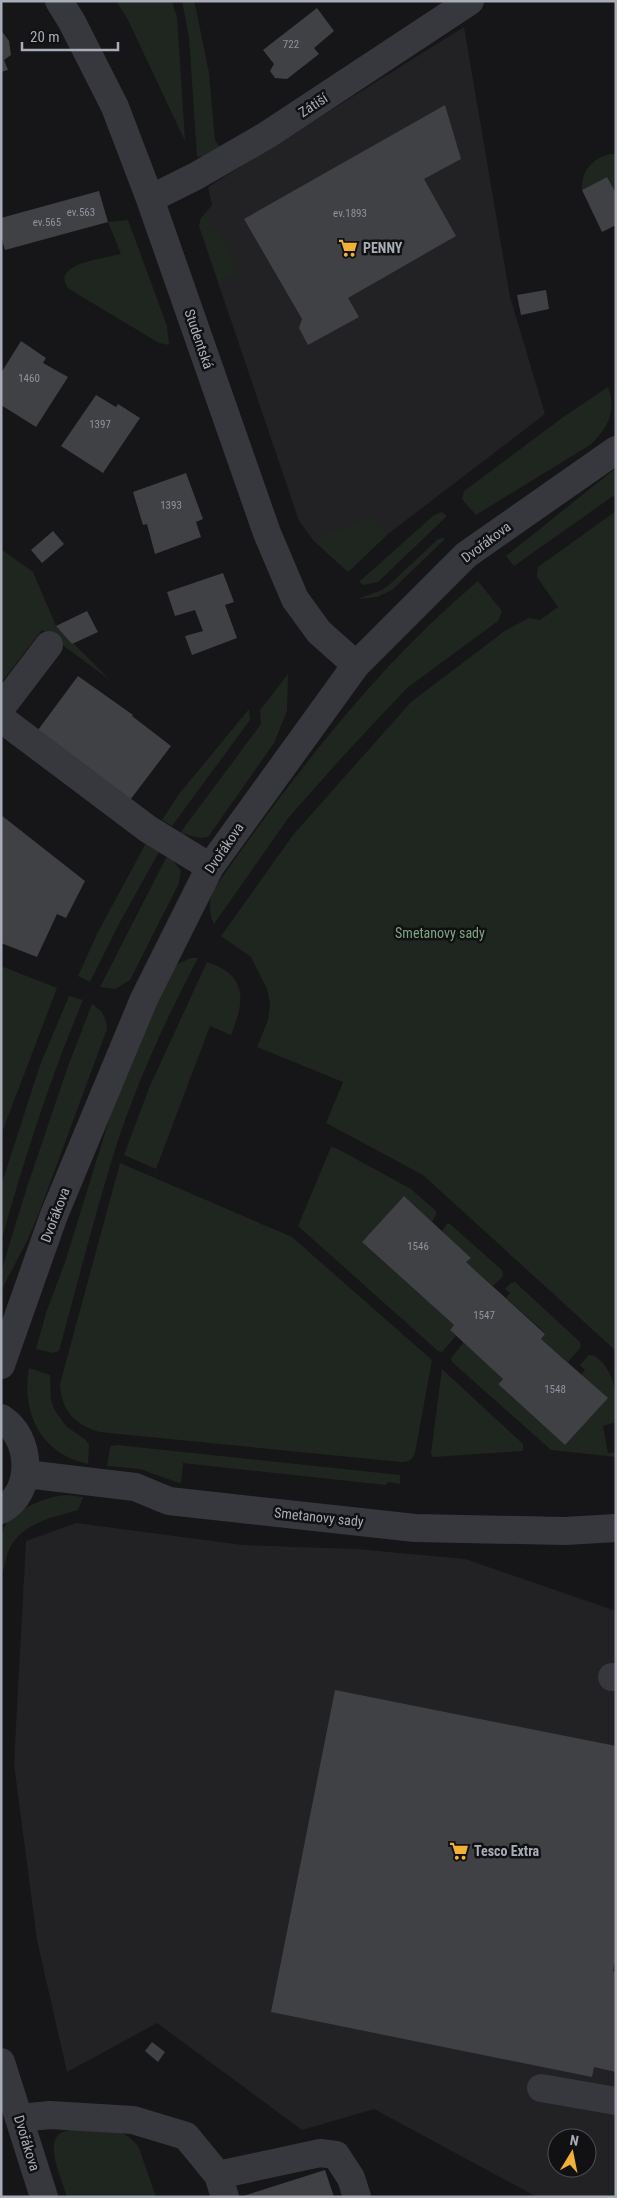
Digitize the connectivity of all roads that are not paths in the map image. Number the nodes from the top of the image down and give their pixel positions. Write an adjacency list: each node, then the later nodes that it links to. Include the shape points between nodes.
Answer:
1 (59, 1): 3 (street, Studentská, via 115,106)
2 (470, 1): 3 (street, Zátiší, via 267,135)
3 (150, 198): 6 (street, Studentská, via 267,532 295,599 319,632)
4 (616, 450): 6 (street, Dvořákova, via 466,555)
5 (49, 645): 7 (street)
6 (356, 665): 9 (street, Dvořákova)
7 (1, 708)
8 (1, 716): 9 (street, via 148,829)
9 (210, 867): 10 (street, Dvořákova, via 144,1000 58,1206)
10 (1, 1365)
11 (1, 1418): 12 (street, via 18,1434 25,1453)
12 (26, 1474): 13 (street, via 18,1492); 14 (street, Smetanovy sady, via 135,1488 169,1501 415,1528 565,1531)
13 (1, 1510)
14 (616, 1528)
15 (1, 2062): 18 (street, Dvořákova)
16 (541, 2088): 17 (street)
17 (616, 2101)
18 (20, 2118): 19 (street, via 50,2115 133,2120 186,2136); 20 (street, Dvořákova)
19 (222, 2186): 21 (street, via 320,2153 336,2155 351,2178)
20 (44, 2197)
21 (357, 2197)

